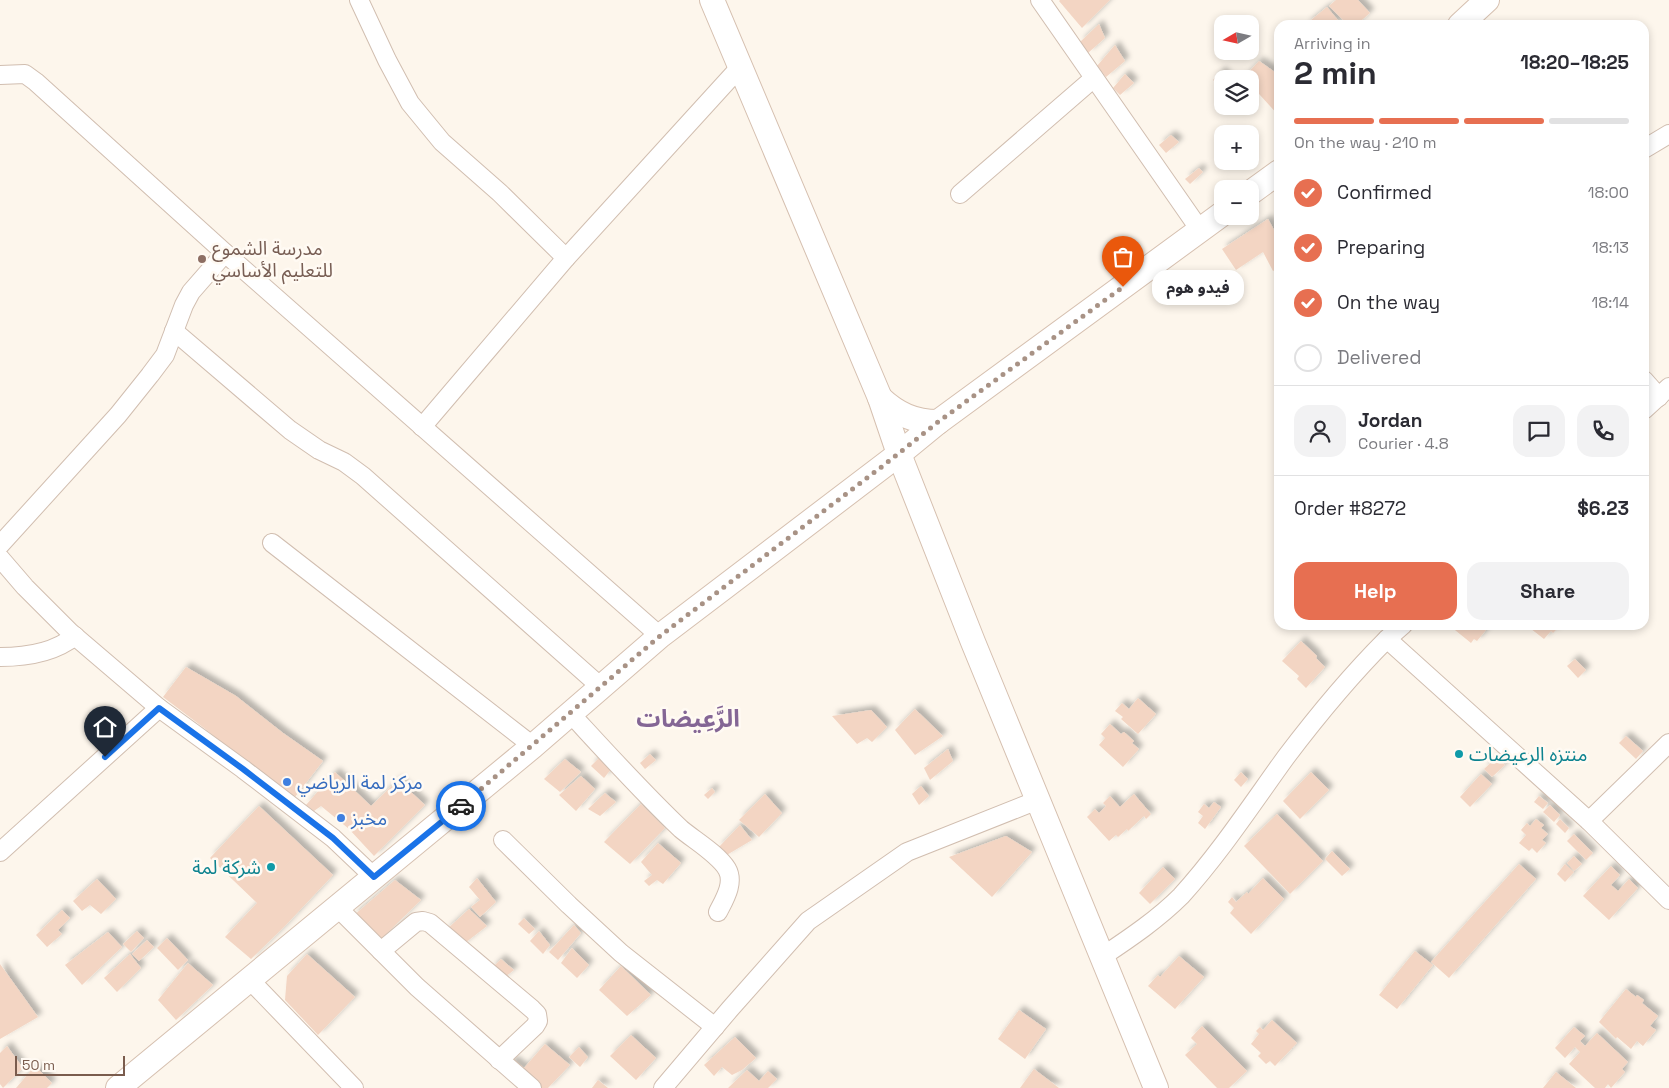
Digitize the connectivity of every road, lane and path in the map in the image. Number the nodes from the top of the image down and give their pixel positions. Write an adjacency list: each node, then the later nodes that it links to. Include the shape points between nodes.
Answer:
1 (359, 0): 17 (street, via 410,103 442,142)
2 (712, 0): 6 (street)
3 (1040, 0): 8 (street)
4 (1486, 0): 5 (street)
5 (1465, 20)
6 (740, 67): 17 (street); 21 (street)
7 (0, 75): 16 (street, via 24,74 36,82)
8 (1094, 78): 13 (street); 15 (street)
9 (1669, 134): 10 (street)
10 (1649, 146)
11 (1274, 176): 12 (street)
12 (1259, 186)
13 (960, 194)
14 (1214, 220): 15 (street)
15 (1200, 230): 23 (street)
16 (225, 254): 18 (street, via 191,292); 24 (street)
17 (566, 258): 24 (street)
18 (174, 331): 27 (street, via 165,355 118,415); 34 (street, via 290,430 363,476)
19 (1649, 383): 20 (street)
20 (1664, 392): 22 (street)
21 (880, 398): 23 (street, via 915,421); 25 (street)
22 (1649, 406)
23 (938, 422): 25 (street)
24 (422, 427): 31 (street)
25 (899, 454): 31 (street); 39 (street)
26 (272, 543): 38 (street)
27 (0, 545)
28 (0, 558): 30 (street)
29 (1398, 630): 32 (street)
30 (75, 636): 33 (street, via 47,652); 35 (street)
31 (660, 636): 34 (street)
32 (1387, 640): 40 (street); 48 (street, via 1356,670 1180,896)
33 (0, 657)
34 (601, 687): 36 (street)
35 (159, 708): 42 (street); 43 (street, via 333,838)
36 (570, 713): 38 (street); 46 (street, via 629,776 727,870 728,891)
37 (1669, 743): 40 (street)
38 (533, 746): 43 (street)
39 (1038, 800): 48 (street); 50 (street, via 907,852 808,921)
40 (1589, 821): 44 (street)
41 (503, 840): 50 (street, via 621,953)
42 (0, 852)
43 (374, 877): 45 (street)
44 (1669, 900)
45 (336, 907): 47 (street); 49 (street)
46 (718, 912)
47 (381, 951): 51 (street); 51 (street, via 416,922 430,923 532,1009 538,1020)
48 (1103, 956): 56 (street)
49 (249, 979): 52 (street); 53 (street)
50 (714, 1027): 55 (street)
51 (498, 1060): 54 (street)
52 (118, 1088)
53 (354, 1088)
54 (532, 1088)
55 (663, 1088)
56 (1156, 1088)

